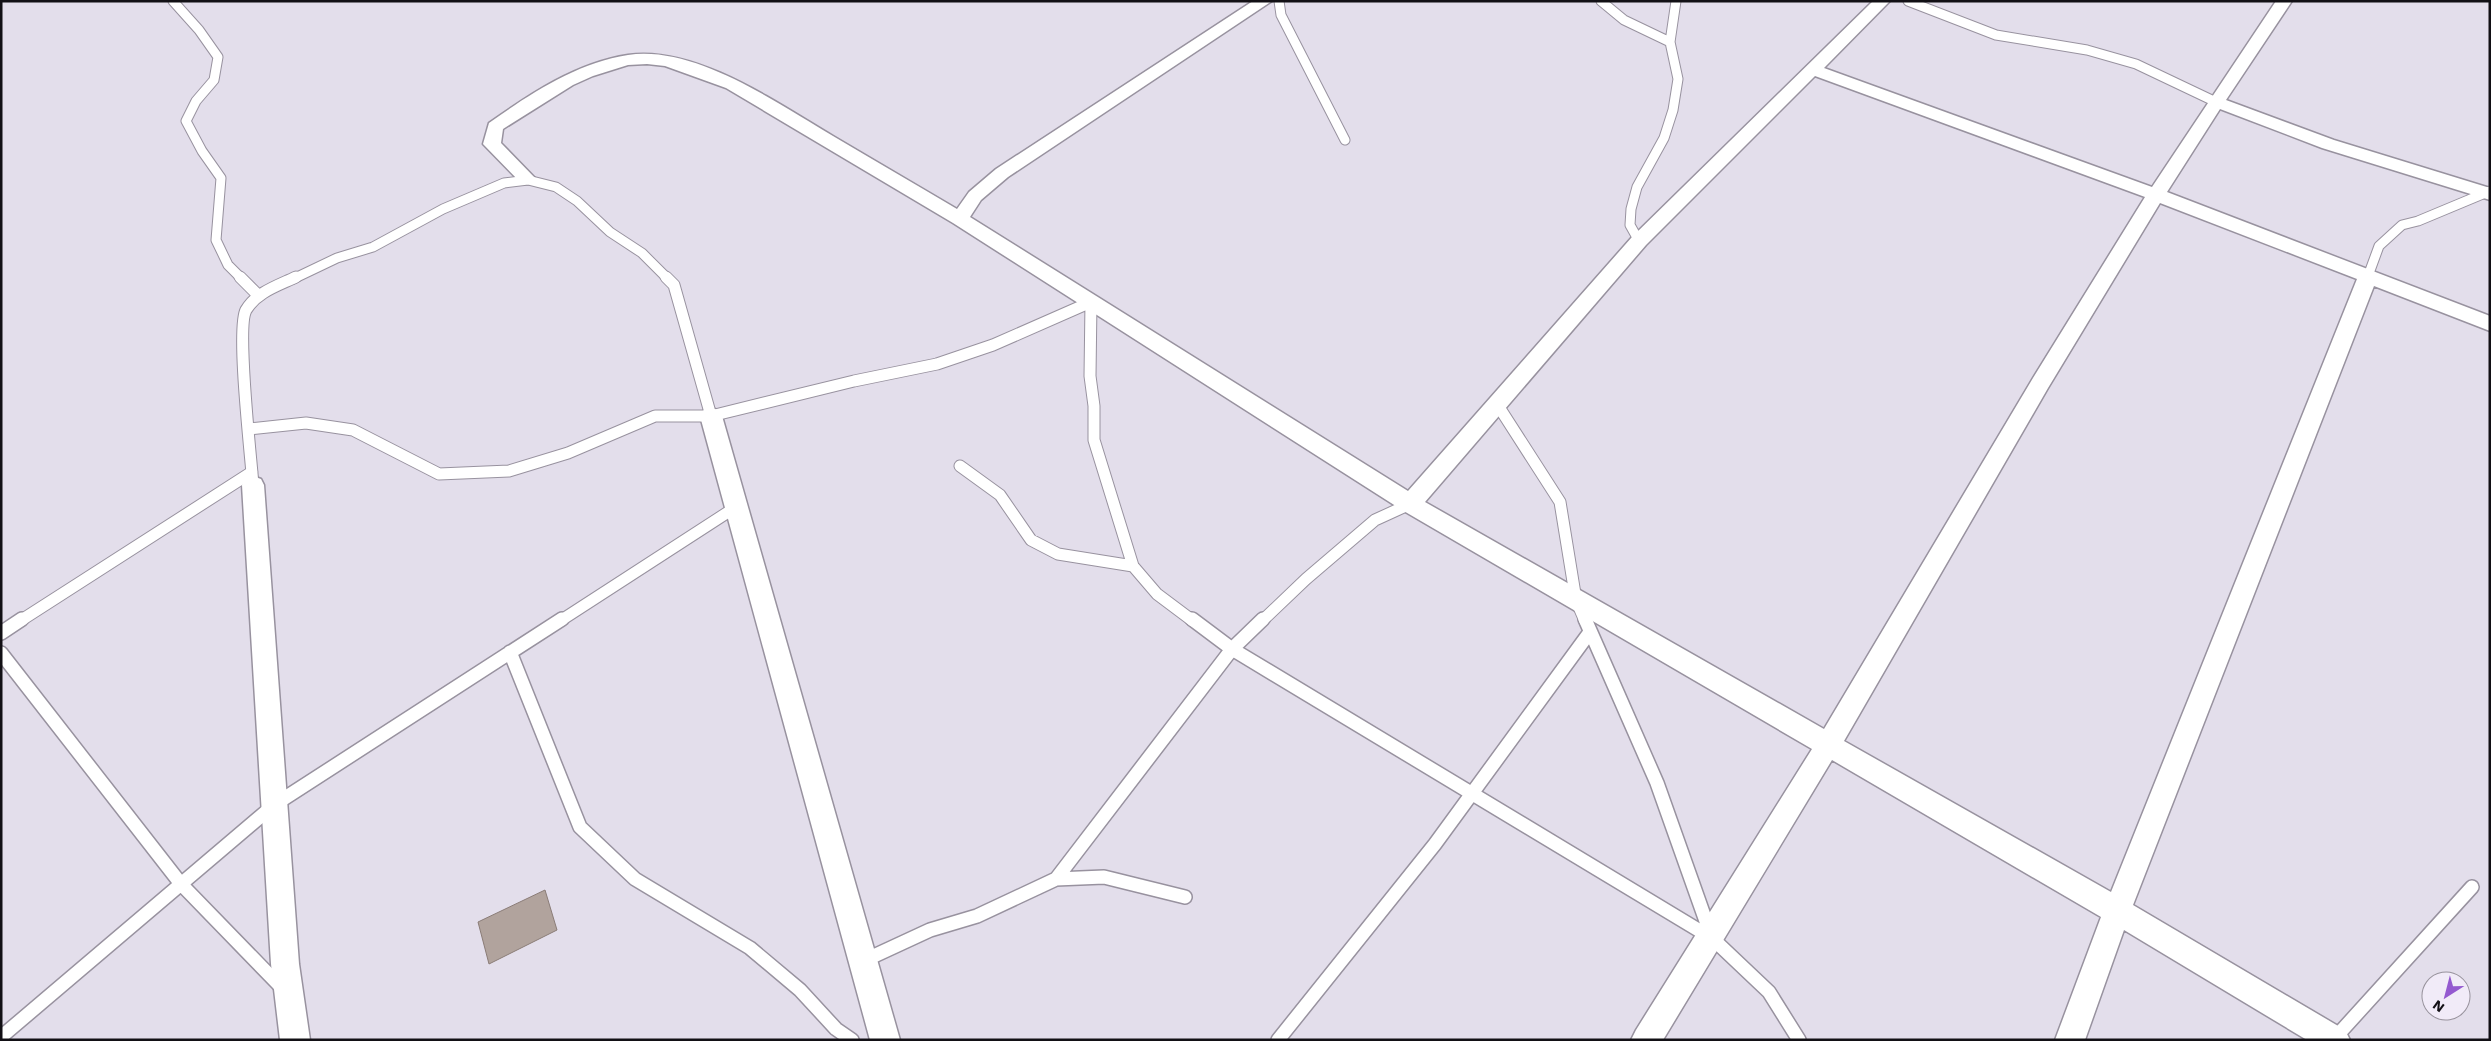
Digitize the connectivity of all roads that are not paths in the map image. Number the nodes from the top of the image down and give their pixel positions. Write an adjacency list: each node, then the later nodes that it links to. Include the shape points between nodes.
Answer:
1 (173, 1): 19 (lane, via 218,57 214,80 196,101 186,121 221,178 216,240 228,264)
2 (1264, 1): 16 (street, via 1002,173 975,196)
3 (1279, 1): 12 (lane, via 1281,15)
4 (1601, 1): 9 (lane, via 1624,20)
5 (1676, 1): 9 (lane)
6 (1882, 1): 10 (street)
7 (1908, 1): 11 (lane, via 1996,35 2087,50 2127,61)
8 (2284, 1): 11 (street)
9 (1670, 42): 17 (lane, via 1677,70 1674,110 1664,138 1637,187 1630,209 1630,224)
10 (1813, 70): 15 (street); 17 (street)
11 (2216, 102): 14 (street, via 2328,144); 15 (street)
12 (1345, 140)
13 (528, 180): 16 (street, via 492,144 495,127 581,74 615,63 648,58 732,84); 19 (lane, via 504,183 476,193 372,247 338,258); 23 (lane, via 556,186 577,200 610,232 642,253 674,285)
14 (2488, 193): 18 (lane, via 2402,225 2379,246)
15 (2156, 195): 18 (street); 36 (street, via 2098,287)
16 (960, 220): 20 (street)
17 (1639, 241): 22 (street)
18 (2368, 276): 21 (street); 43 (street)
19 (258, 296): 24 (lane, via 245,312 242,337)
20 (1091, 302): 23 (lane, via 993,345 937,364); 27 (street); 29 (lane, via 1090,376 1094,440)
21 (2490, 324)
22 (1497, 404): 27 (street); 30 (lane, via 1560,502)
23 (711, 416): 24 (lane, via 655,416 568,453 509,470 438,474 353,430 306,422); 28 (street)
24 (249, 429): 26 (lane)
25 (960, 466): 29 (lane, via 1000,495 1032,540 1058,554)
26 (252, 478): 31 (lane); 38 (street)
27 (1410, 504): 30 (street); 33 (lane, via 1375,520)
28 (736, 507): 34 (lane); 45 (street)
29 (1133, 566): 33 (lane, via 1157,594)
30 (1576, 600): 32 (lane); 36 (street)
31 (1, 632)
32 (1590, 632): 37 (lane); 44 (lane, via 1657,783)
33 (1232, 649): 37 (lane); 39 (lane)
34 (510, 652): 38 (lane); 50 (lane, via 580,827 635,879 750,948 800,990 836,1029)
35 (1, 653): 40 (lane)
36 (1828, 745): 43 (street); 44 (street)
37 (1472, 793): 44 (lane); 52 (lane)
38 (274, 805): 40 (lane); 46 (street)
39 (1056, 879): 42 (lane, via 1104,877); 45 (lane, via 977,916 930,930)
40 (181, 884): 46 (lane); 47 (lane)
41 (2472, 887): 48 (lane)
42 (1185, 897)
43 (2117, 911): 48 (street); 55 (street)
44 (1712, 938): 53 (street); 54 (lane, via 1769,992)
45 (863, 962): 51 (street)
46 (289, 996): 49 (street)
47 (1, 1037)
48 (2335, 1039)
49 (295, 1040)
50 (852, 1040)
51 (885, 1040)
52 (1278, 1040)
53 (1646, 1040)
54 (1799, 1040)
55 (2070, 1040)

